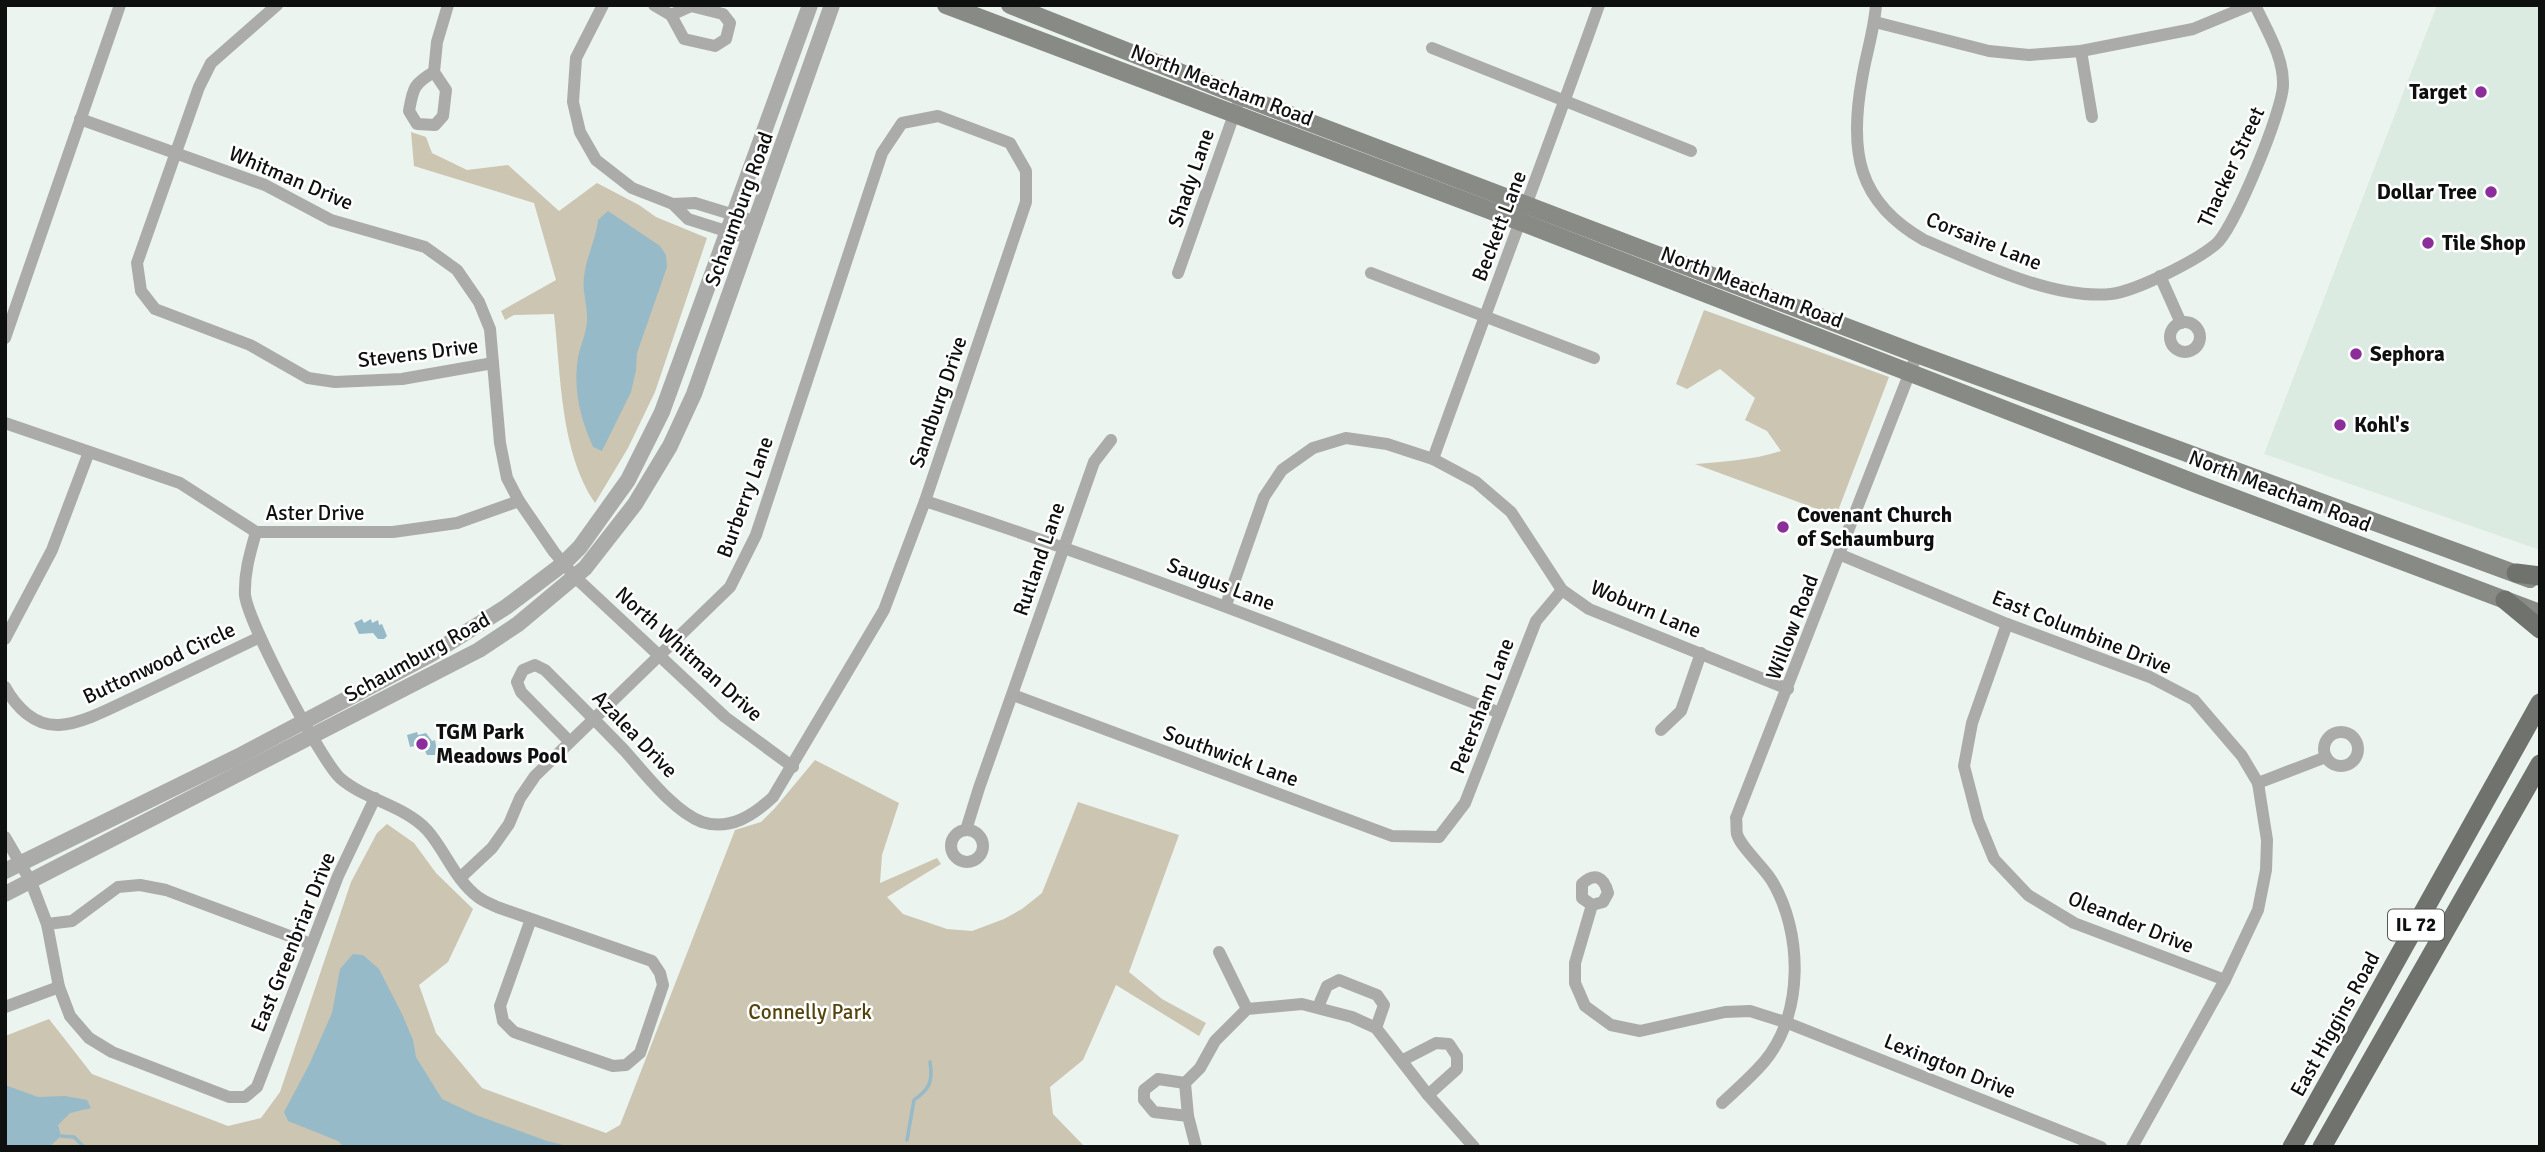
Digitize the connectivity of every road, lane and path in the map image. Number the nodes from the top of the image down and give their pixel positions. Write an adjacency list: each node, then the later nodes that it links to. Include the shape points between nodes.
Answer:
1 (120, 5): 22 (street)
2 (277, 5): 25 (street, Stevens Drive, via 211,63 198,87)
3 (448, 5): 17 (street)
4 (603, 5): 26 (street, via 576,58 573,102 580,132 596,160 632,188)
5 (653, 5): 13 (street)
6 (810, 5): 28 (street, Schaumburg Road)
7 (832, 5): 29 (street, Schaumburg Road)
8 (946, 5): 20 (main road, North Meacham Road)
9 (1010, 5): 18 (main road, North Meacham Road)
10 (1599, 5): 19 (street, Beckett Lane)
11 (1877, 5): 14 (street, Corsaire Lane)
12 (2253, 5): 16 (street, via 2193,29); 35 (street, Thacker Street, via 2278,57 2283,84 2279,111 2217,244)
13 (671, 15): 13 (street, via 691,6 723,14 730,23 726,39 715,46 684,39)
14 (1875, 22): 16 (street, via 1989,51 2029,55); 35 (street, Corsaire Lane, via 1861,79 1857,156 1871,194 1905,229 2052,290 2113,294)
15 (1432, 48): 19 (street)
16 (2081, 51): 21 (street)
17 (433, 72)
18 (1240, 96): 20 (street, Shady Lane); 27 (main road, North Meacham Road)
19 (1565, 102): 24 (street); 27 (street, Beckett Lane)
20 (1234, 114): 30 (main road, North Meacham Road); 34 (street, Shady Lane)
21 (2092, 117)
22 (80, 119): 25 (street, Whitman Drive); 38 (street)
23 (902, 123): 47 (street, Sandburg Drive, via 938,116 1010,143 1026,171 1026,202); 66 (street, Burberry Lane, via 882,153 756,535 730,587)
24 (1691, 151)
25 (177, 152): 41 (street, Whitman Drive, via 265,185 331,220 425,247 457,270 479,302 490,329); 41 (street, Stevens Drive, via 137,263 141,291 155,309 250,345 308,379 402,379)
26 (673, 204): 28 (street, via 695,203); 31 (street, via 688,219)
27 (1528, 205): 30 (street, Beckett Lane); 39 (main road, North Meacham Road)
28 (732, 215): 29 (street); 31 (street, Schaumburg Road)
29 (757, 222): 32 (street, Schaumburg Road)
30 (1521, 222): 36 (street, Beckett Lane); 42 (main road, North Meacham Road)
31 (726, 231): 32 (street); 52 (street, Schaumburg Road, via 646,445 608,510)
32 (751, 239): 55 (street, Schaumburg Road, via 670,446 635,504)
33 (1371, 273): 36 (street)
34 (1178, 274)
35 (2160, 276): 37 (street)
36 (1485, 315): 40 (street); 46 (street, Beckett Lane)
37 (2181, 323)
38 (5, 338)
39 (1917, 354): 42 (street, Willow Road); 53 (main road, North Meacham Road)
40 (1594, 358)
41 (493, 363): 48 (street, Whitman Drive, via 499,443 507,478)
42 (1911, 372): 51 (street, Willow Road); 58 (main road, North Meacham Road)
43 (5, 423): 45 (street, Aster Drive)
44 (1111, 440): 50 (street, Rutland Lane, via 1094,462)
45 (89, 452): 49 (street, Aster Drive, via 180,482); 64 (street, via 52,550)
46 (1433, 459): 57 (street, Woburn Lane, via 1476,482 1511,512); 59 (street, Woburn Lane, via 1387,444 1346,439 1313,447 1282,470 1264,497)
47 (925, 500): 50 (street, Saugus Lane); 79 (street, Sandburg Drive, via 884,610)
48 (519, 501): 49 (street, Aster Drive, via 457,523 393,532); 52 (street, Whitman Drive)
49 (256, 532): 63 (street, via 246,568 245,597)
50 (1063, 546): 59 (street, Saugus Lane); 69 (street, Rutland Lane)
51 (1841, 555): 61 (street, East Columbine Drive); 68 (street, Willow Road)
52 (563, 564): 55 (street, North Whitman Drive); 73 (street, Schaumburg Road, via 467,634)
53 (2516, 573): 54 (main road); 56 (main road, North Meacham Road)
54 (2540, 576)
55 (575, 577): 66 (street, North Whitman Drive); 75 (street, Schaumburg Road, via 480,650)
56 (2540, 583)
57 (1562, 590): 65 (street, Woburn Lane, via 1589,609); 71 (street, Petersham Lane, via 1536,621)
58 (2505, 600): 60 (main road, North Meacham Road); 62 (main road)
59 (1226, 605): 71 (street, Saugus Lane)
60 (2540, 613)
61 (2007, 624): 80 (street, East Columbine Drive, via 2150,677 2194,700 2242,756); 95 (street, Oleander Drive, via 1972,723 1964,766 1993,859 2028,895 2074,923)
62 (2540, 629)
63 (260, 637): 67 (street, Buttonwood Circle, via 98,715 59,725 28,716); 73 (street)
64 (5, 639)
65 (1700, 653): 68 (street, Woburn Lane); 74 (street, via 1681,710)
66 (659, 655): 72 (street, Burberry Lane); 79 (street, North Whitman Drive, via 725,717)
67 (5, 687)
68 (1788, 689): 100 (street, Willow Road, via 1737,818 1737,835 1773,881 1793,931 1796,978)
69 (1013, 695): 82 (street, Rutland Lane); 84 (street, Southwick Lane, via 1392,836)
70 (2540, 703): 111 (main road, East Higgins Road / IL 72)
71 (1500, 713): 84 (street, Petersham Lane, via 1465,803)
72 (593, 718): 76 (street, Burberry Lane); 76 (street, Azalea Drive, via 545,670 535,665 523,670 517,682 521,692); 79 (street, Azalea Drive, via 686,814 704,822 737,822 757,813 774,797)
73 (304, 721): 75 (street); 85 (street, Schaumburg Road)
74 (1661, 730)
75 (313, 737): 81 (street, via 341,779); 88 (street, Schaumburg Road)
76 (570, 742): 87 (street, Burberry Lane, via 535,776 492,848)
77 (2326, 757): 80 (street)
78 (2540, 764): 112 (main road, IL 72)
79 (793, 767)
80 (2258, 783): 95 (street, East Columbine Drive, via 2267,841 2266,870 2258,910)
81 (375, 798): 87 (street, via 426,830); 93 (street, East Greenbriar Drive)
82 (967, 830)
83 (5, 837): 85 (street)
84 (1439, 837)
85 (20, 862): 86 (street, Schaumburg Road); 88 (street)
86 (5, 871)
87 (460, 878): 91 (street, via 478,898)
88 (31, 881): 89 (street, Schaumburg Road); 92 (street)
89 (5, 894)
90 (1592, 905): 100 (street, Lexington Drive, via 1575,963 1575,983 1585,1006 1611,1025 1640,1031 1750,1011)
91 (531, 919): 91 (street, via 652,961 660,972 663,985 640,1053 626,1065 613,1066 514,1031 503,1021 500,1006)
92 (47, 924): 93 (street, via 72,921 118,887 140,886 166,890); 96 (street)
93 (311, 944): 96 (street, East Greenbriar Drive, via 257,1087 245,1097 229,1097 112,1052 89,1038 70,1016)
94 (1219, 952): 99 (street)
95 (2225, 980): 110 (street, East Columbine Drive)
96 (59, 987): 97 (street)
97 (5, 1007)
98 (1318, 1007): 99 (street); 101 (street); 101 (street, via 1327,986 1339,980 1377,995 1384,1005)
99 (1247, 1009): 103 (street, via 1215,1041)
100 (1785, 1022): 105 (street, via 1764,1062); 109 (street, Lexington Drive)
101 (1376, 1028): 102 (street)
102 (1403, 1060): 104 (street); 104 (street, via 1436,1043 1449,1044 1457,1056 1457,1069)
103 (1185, 1083): 106 (street); 106 (street, via 1157,1079 1144,1090 1144,1100 1154,1112)
104 (1428, 1095): 108 (street)
105 (1722, 1103)
106 (1188, 1115): 107 (street)
107 (1196, 1147)
108 (1474, 1147)
109 (2101, 1147)
110 (2132, 1147)
111 (2292, 1147)
112 (2322, 1147)

